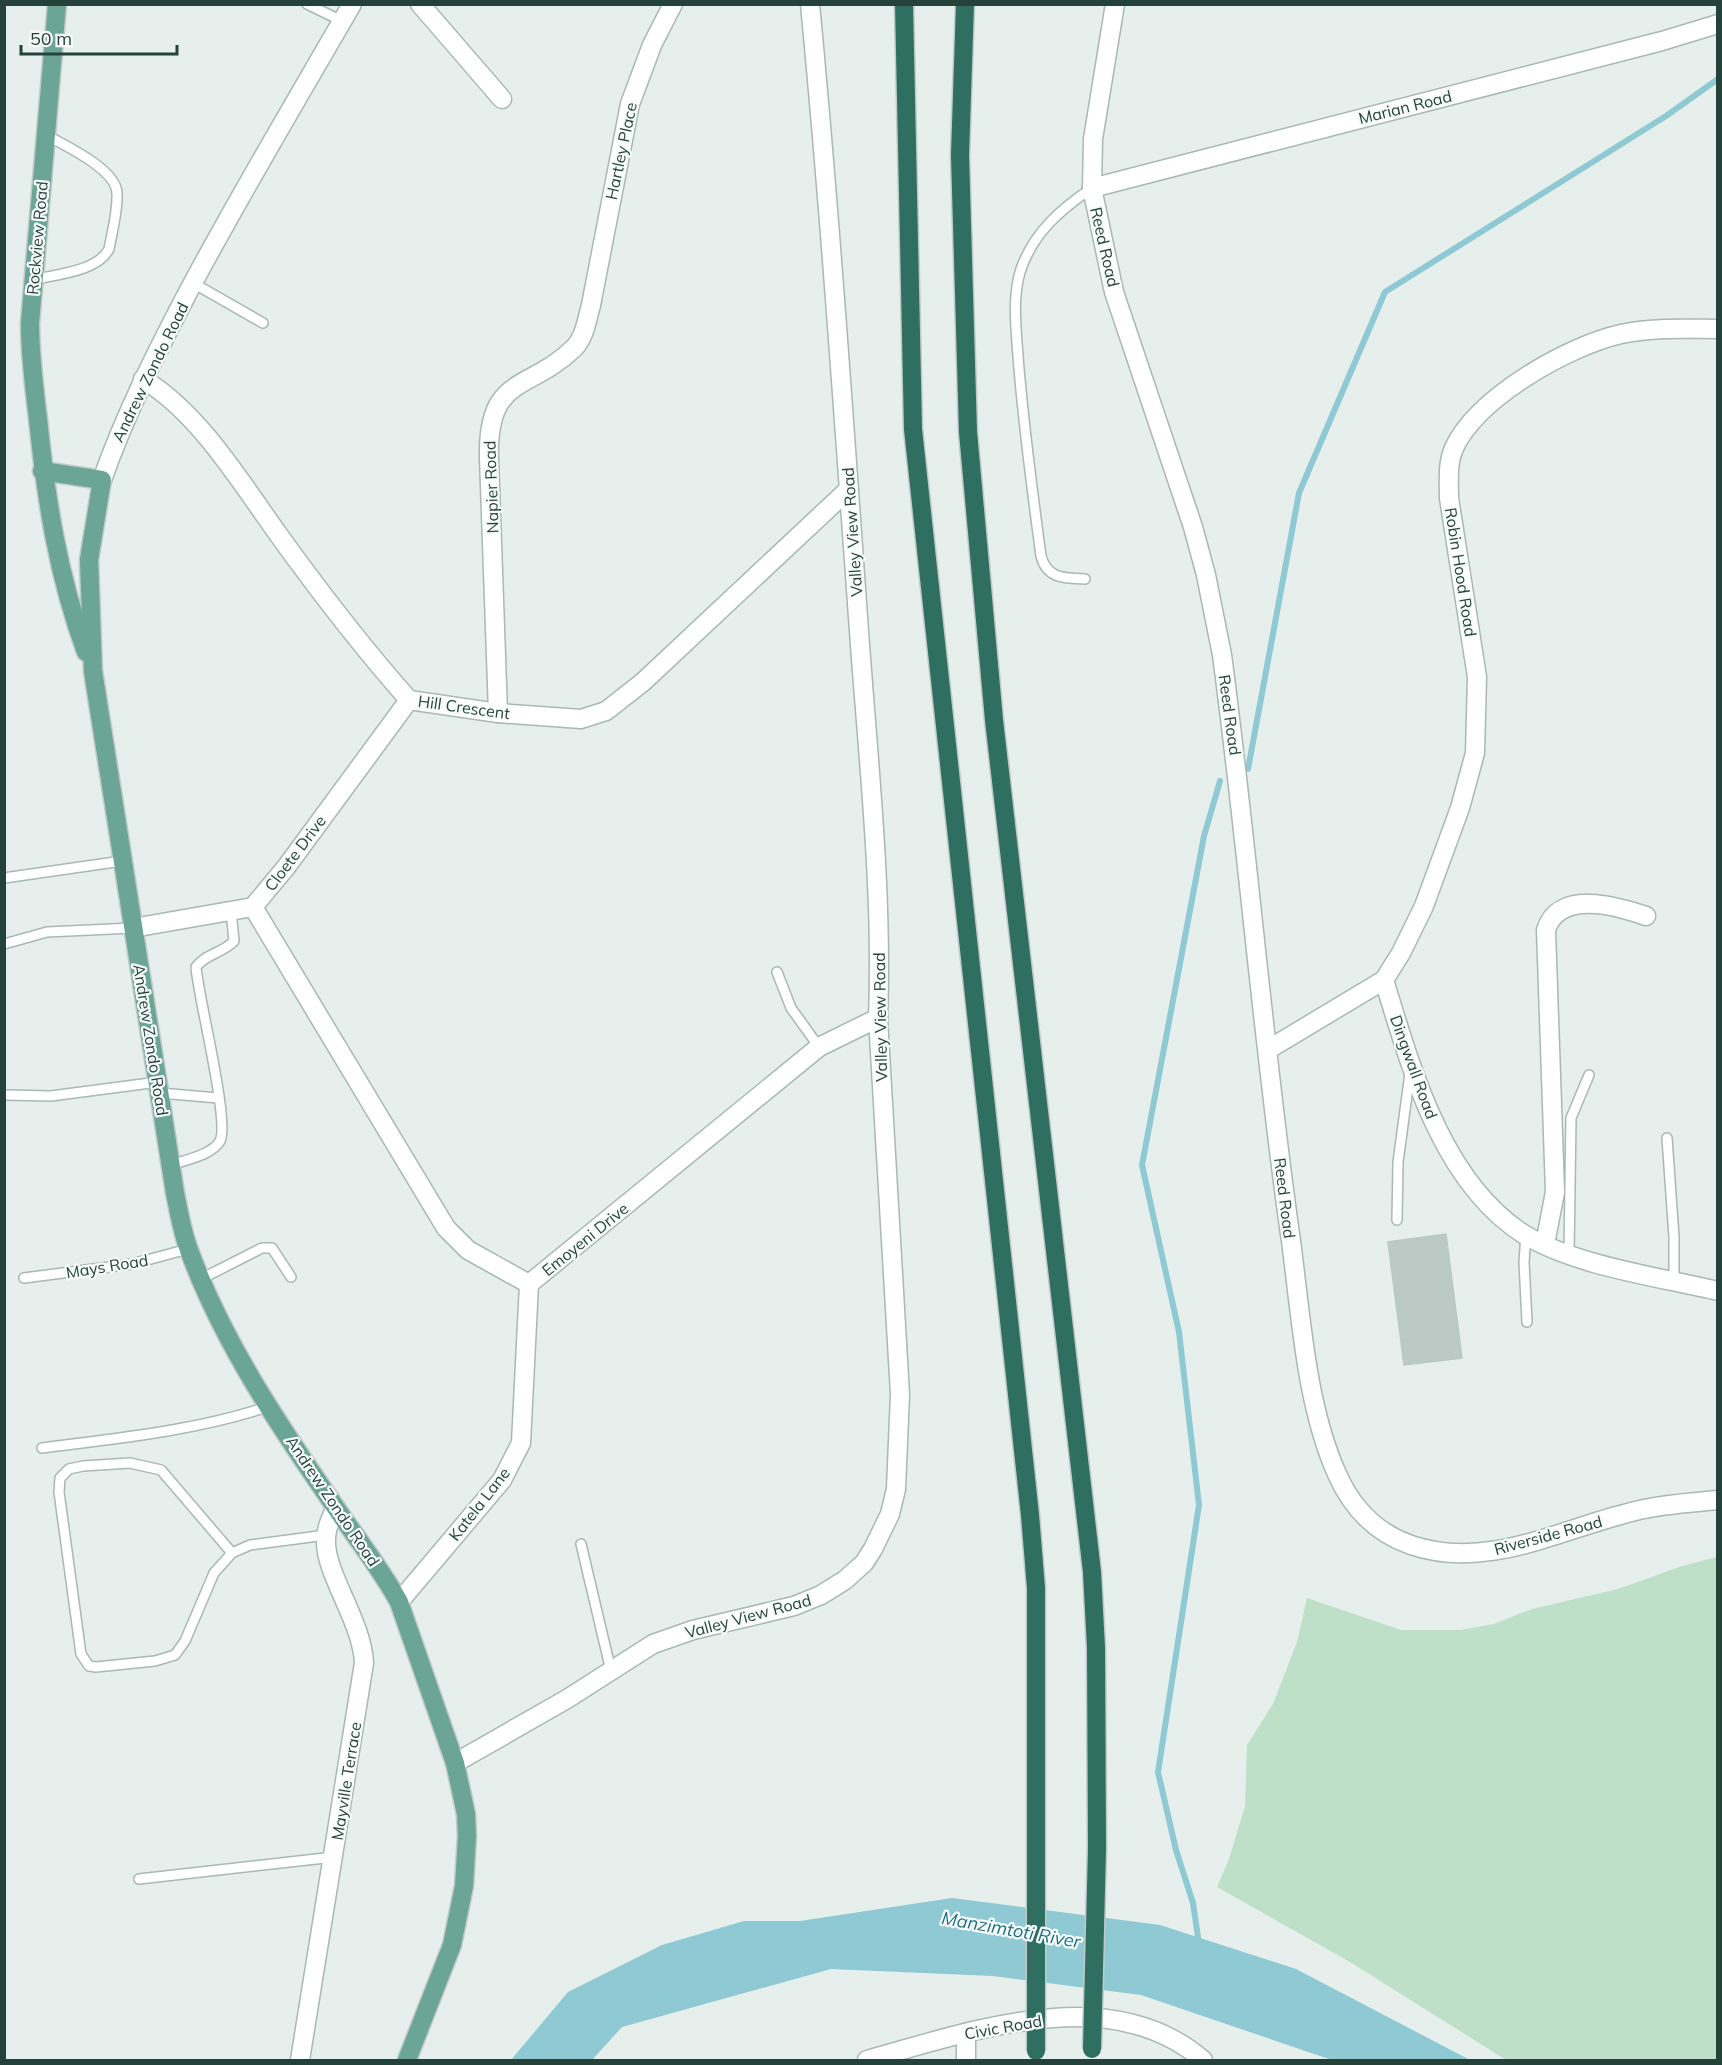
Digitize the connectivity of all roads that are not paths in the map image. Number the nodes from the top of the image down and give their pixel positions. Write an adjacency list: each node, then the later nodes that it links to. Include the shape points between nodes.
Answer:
1 (57, 4): 13 (main road, Rockview Road)
2 (307, 4): 10 (lane)
3 (352, 4): 10 (street, Andrew Zondo Road)
4 (420, 4): 12 (street)
5 (673, 4): 17 (street, Hartley Place, via 651,45 630,104)
6 (810, 4): 23 (street, Valley View Road)
7 (904, 4): 74 (highway, bridge, via 913,429 1036,1588)
8 (965, 4): 73 (highway, bridge, via 960,155 968,432 994,720 1092,1572 1097,1660)
9 (1115, 4): 14 (street, Reed Road, via 1093,139)
10 (342, 21): 16 (street, Andrew Zondo Road)
11 (1718, 24): 14 (street, Marian Road)
12 (502, 99)
13 (46, 135): 15 (main road, Rockview Road); 15 (lane, via 94,163 117,191 106,256 87,266)
14 (1092, 188): 24 (lane, via 1061,209 1035,241 1021,270 1017,301 1020,386 1041,556 1044,567 1054,576); 39 (street, Reed Road, via 1114,292 1206,575 1233,734)
15 (33, 280): 21 (main road, Rockview Road, via 30,350)
16 (193, 283): 18 (lane); 20 (street, Andrew Zondo Road)
17 (591, 305): 27 (street, Napier Road, via 574,347 516,385 496,406 491,421)
18 (263, 322)
19 (1718, 329): 36 (street, Robin Hood Road, via 1623,333 1584,344 1525,378 1473,422 1454,448 1449,498 1478,677 1475,753 1460,808 1424,906)
20 (143, 379): 22 (street, Andrew Zondo Road); 26 (street, Hill Crescent, via 159,388 189,417 335,611)
21 (42, 471): 22 (main road); 25 (main road, Rockview Road, via 59,567)
22 (102, 480): 25 (main road, Andrew Zondo Road, via 89,560)
23 (849, 489): 27 (street, Hill Crescent, via 643,682 606,711 581,718); 37 (street, Valley View Road, via 879,944)
24 (1085, 579)
25 (93, 671): 28 (main road, Andrew Zondo Road)
26 (409, 700): 27 (street, Hill Crescent); 30 (street, Cloete Drive)
27 (498, 713)
28 (122, 861): 29 (lane); 33 (main road, Andrew Zondo Road)
29 (4, 878)
30 (253, 907): 31 (street, Cloete Drive); 56 (street, Emoyeni Drive, via 447,1228 468,1250)
31 (231, 911): 33 (street, Cloete Drive); 44 (lane, via 234,941 196,967)
32 (1646, 916): 49 (street, via 1602,904 1573,906 1557,912 1545,930 1555,1192)
33 (133, 928): 34 (lane, via 47,932); 42 (main road, Andrew Zondo Road)
34 (4, 944)
35 (777, 972): 38 (lane, via 791,1008)
36 (1384, 980): 39 (street); 40 (street, Dingwall Road)
37 (878, 1018): 38 (street, Emoyeni Drive); 68 (street, Valley View Road, via 900,1394 896,1489 886,1523 864,1563 821,1595 794,1606 673,1636 652,1644)
38 (819, 1047): 56 (street, Emoyeni Drive)
39 (1269, 1049): 60 (street, Reed Road, via 1302,1330)
40 (1411, 1068): 47 (lane, via 1398,1162); 48 (street, Dingwall Road, via 1438,1130 1475,1189)
41 (1589, 1076): 51 (lane, via 1571,1118)
42 (159, 1088): 43 (lane, via 51,1096); 44 (lane); 46 (main road, Andrew Zondo Road)
43 (4, 1095)
44 (218, 1098): 46 (lane, via 221,1139 216,1146)
45 (1667, 1138): 55 (lane)
46 (171, 1165): 50 (main road, Andrew Zondo Road)
47 (1396, 1220)
48 (1526, 1235): 49 (street, Dingwall Road); 58 (lane)
49 (1545, 1244): 51 (street, Dingwall Road)
50 (188, 1249): 53 (lane, Mays Road, via 132,1264); 54 (main road, Andrew Zondo Road)
51 (1569, 1254): 55 (street, Dingwall Road)
52 (291, 1277): 54 (lane, via 277,1252 262,1248)
53 (24, 1278)
54 (201, 1279): 59 (main road, Andrew Zondo Road, via 231,1343)
55 (1674, 1281): 57 (street, Dingwall Road)
56 (530, 1284): 67 (street, Katela Lane, via 518,1450 502,1480)
57 (1718, 1291)
58 (1527, 1322)
59 (270, 1407): 61 (lane, via 183,1430); 63 (main road, Andrew Zondo Road)
60 (1324, 1441): 62 (street, Riverside Road, via 1337,1475 1365,1518 1384,1534 1413,1546 1448,1553 1522,1546 1626,1513)
61 (42, 1448)
62 (1718, 1500)
63 (336, 1508): 64 (street); 67 (main road, Andrew Zondo Road)
64 (326, 1535): 66 (lane, via 250,1545); 70 (street, Mayville Terrace, via 330,1558 360,1632 364,1663)
65 (581, 1544): 68 (lane)
66 (232, 1553): 66 (lane, via 214,1574 175,1655 108,1667 88,1666 81,1654 60,1478 69,1469 82,1466 130,1463 161,1470)
67 (399, 1602): 69 (main road, Andrew Zondo Road)
68 (611, 1671): 69 (street, Valley View Road)
69 (455, 1763): 76 (main road, Andrew Zondo Road, via 466,1814 462,1896 453,1945)
70 (334, 1857): 71 (lane); 75 (street, Mayville Terrace)
71 (139, 1879)
72 (966, 2033): 77 (street, Civic Road); 78 (street); 79 (street, Civic Road, via 1043,2018 1119,2021 1169,2035)
73 (1092, 2055)
74 (1036, 2056)
75 (300, 2061)
76 (407, 2061)
77 (867, 2061)
78 (966, 2061)
79 (1203, 2061)

